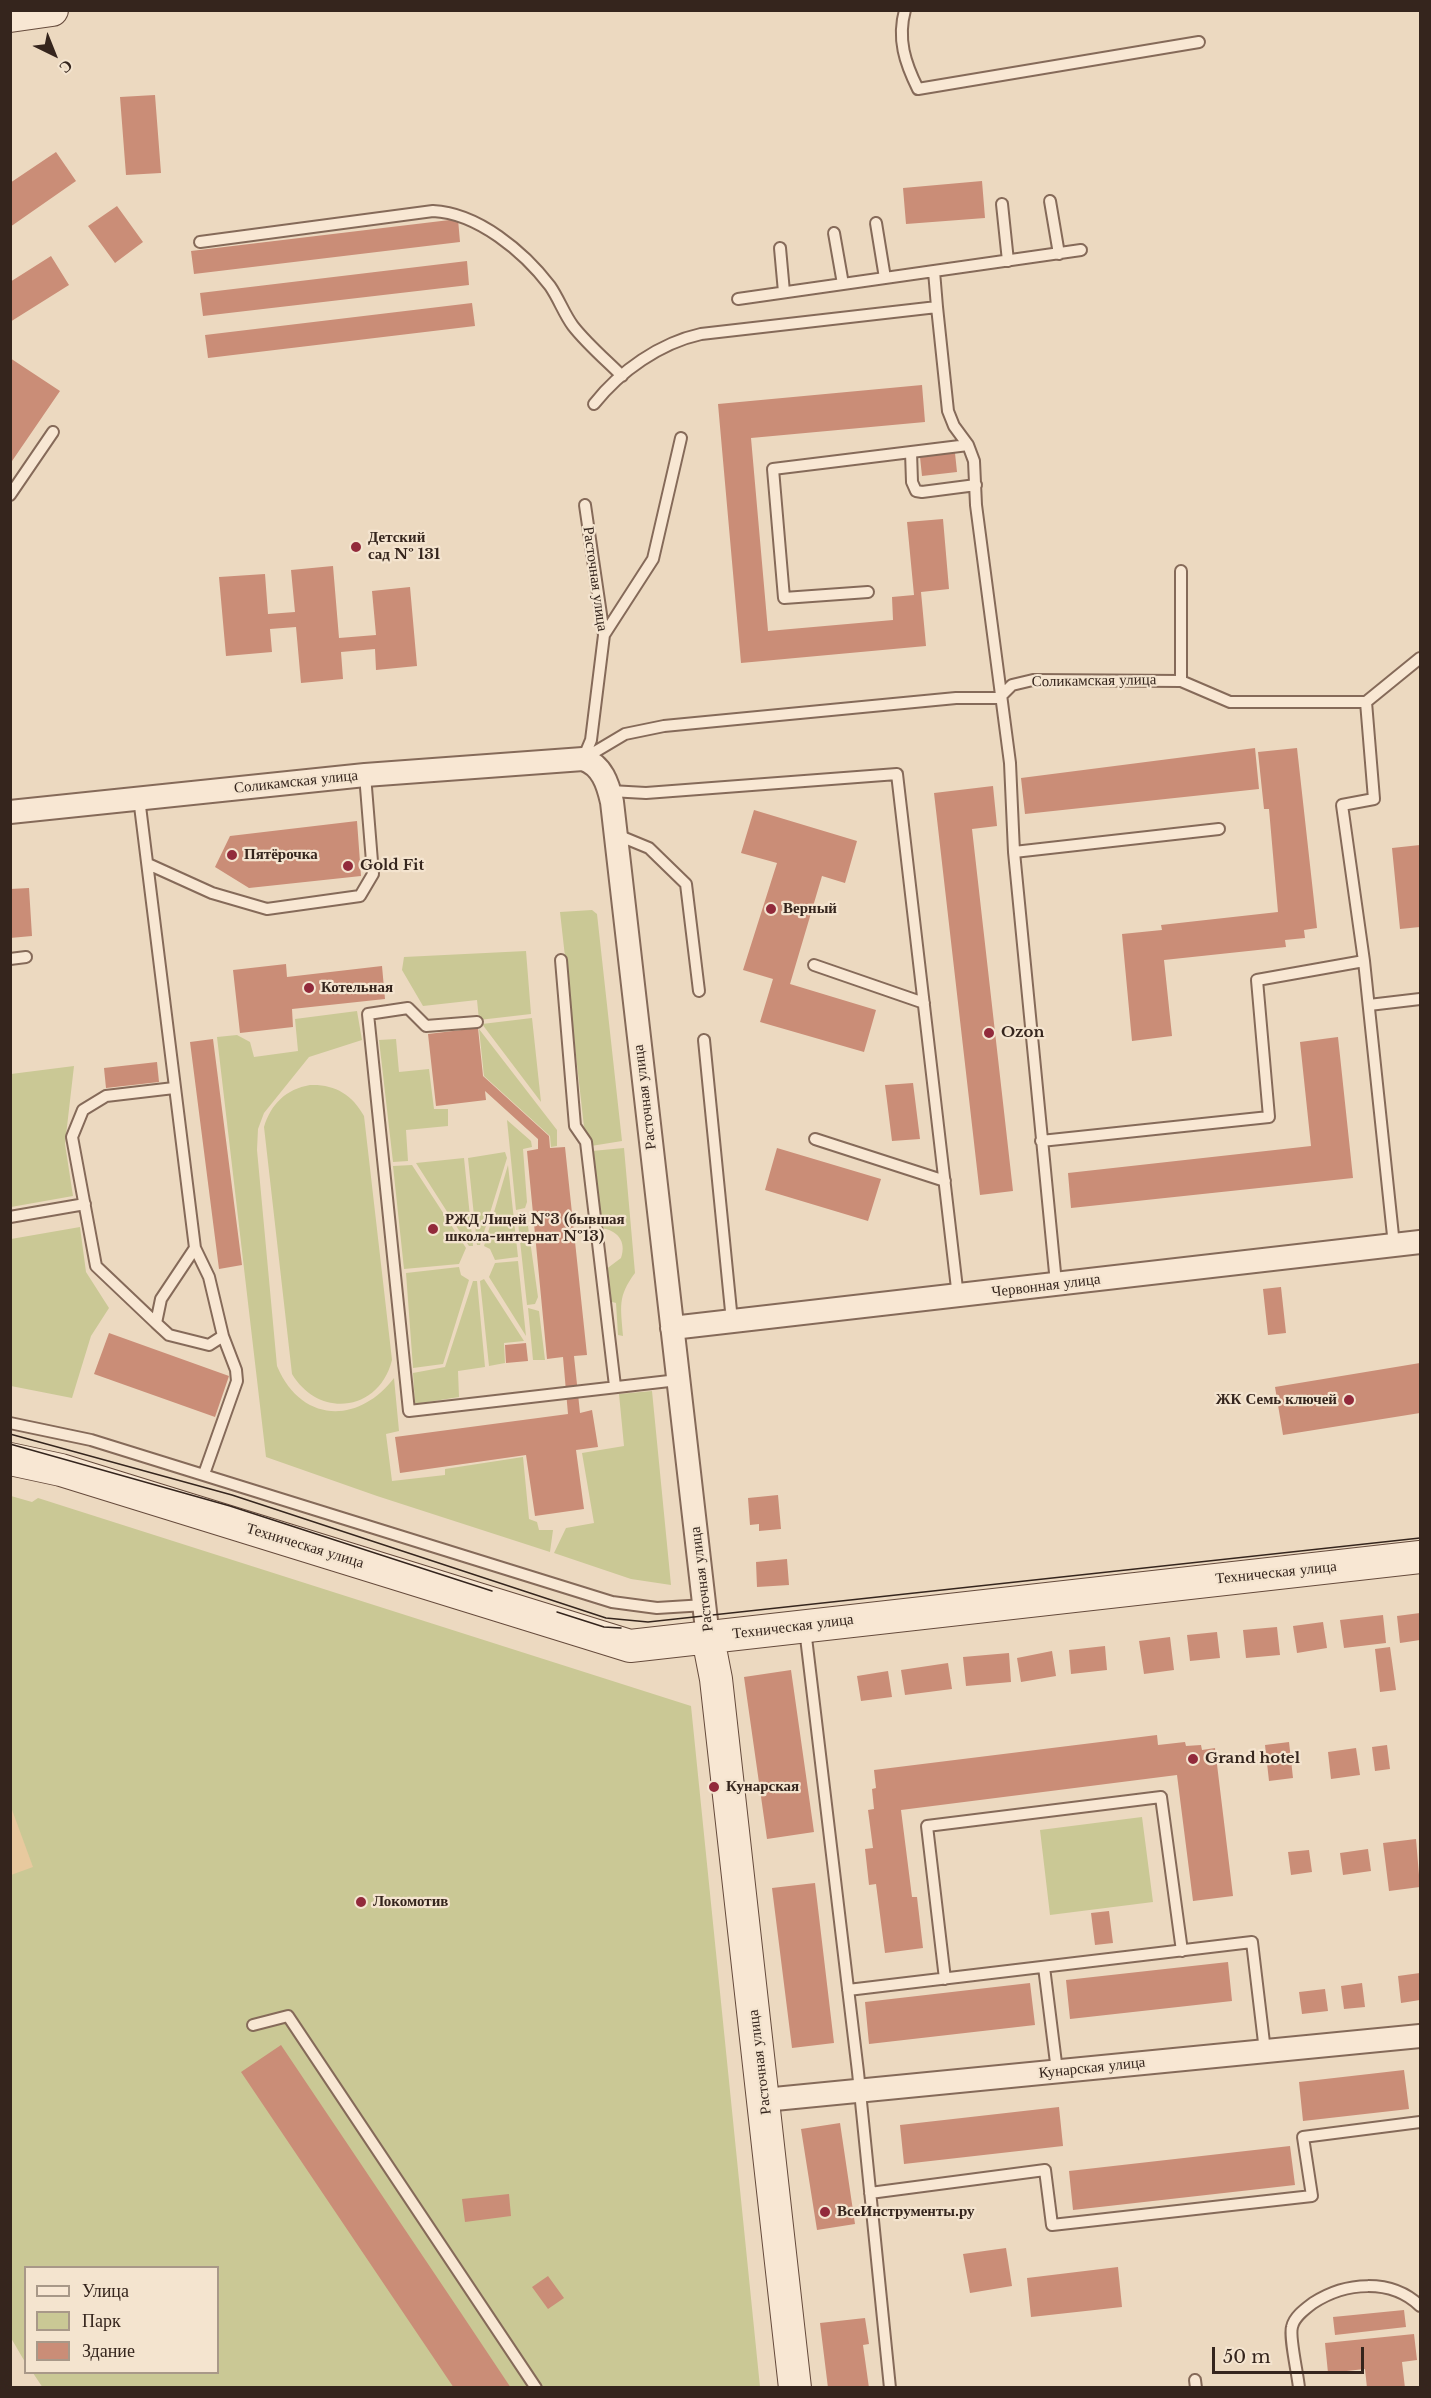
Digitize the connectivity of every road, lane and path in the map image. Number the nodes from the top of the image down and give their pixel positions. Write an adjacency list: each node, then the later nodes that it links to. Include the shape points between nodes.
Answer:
1 (52, 10): 3 (main road)
2 (905, 10): 4 (lane, via 901,38 906,65 918,90)
3 (10, 16)
4 (1199, 42)
5 (1050, 201): 12 (lane)
6 (1002, 204): 13 (lane)
7 (876, 224): 15 (lane)
8 (834, 233): 16 (lane)
9 (200, 242): 20 (lane, via 433,211 458,214 508,244 529,262 551,287 572,325)
10 (780, 248): 17 (lane)
11 (1081, 250): 12 (lane)
12 (1059, 254): 13 (lane)
13 (1008, 261): 14 (lane)
14 (934, 271): 15 (lane); 19 (lane)
15 (885, 278): 16 (lane)
16 (843, 284): 17 (lane)
17 (784, 292): 18 (lane)
18 (738, 299)
19 (937, 308): 20 (lane, via 701,334 679,339); 24 (lane, via 948,411)
20 (622, 376): 21 (lane)
21 (594, 404)
22 (53, 432): 27 (lane)
23 (681, 438): 31 (lane, via 653,559)
24 (968, 445): 25 (lane); 26 (lane)
25 (911, 452): 26 (lane, via 916,491); 30 (lane, via 773,469 784,598)
26 (976, 485): 34 (lane)
27 (10, 495)
28 (585, 505): 31 (lane, Расточная улица)
29 (1181, 571): 33 (lane)
30 (868, 592)
31 (604, 635): 36 (lane, Расточная улица, via 591,740)
32 (1420, 658): 35 (lane)
33 (1180, 681): 34 (lane, Соликамская улица, via 1034,680 1012,686); 35 (lane, Соликамская улица, via 1230,702)
34 (999, 698): 36 (lane, Соликамская улица, via 956,698 664,726 625,734); 43 (lane, via 1010,763)
35 (1366, 702): 48 (lane, via 1374,799 1342,805)
36 (583, 759): 37 (street, Соликамская улица); 38 (street, via 593,762)
37 (365, 775): 39 (street, Соликамская улица); 44 (lane, via 373,874 360,896 267,909 212,893)
38 (606, 782): 42 (street, Расточная улица); 52 (lane, via 646,793 897,774)
39 (139, 798): 40 (street, Соликамская улица); 44 (lane)
40 (10, 812)
41 (1219, 829): 43 (lane)
42 (615, 834): 50 (lane, via 649,848 686,884); 69 (street, Расточная улица)
43 (1014, 852): 58 (lane)
44 (148, 864): 56 (lane)
45 (26, 957): 46 (lane)
46 (10, 959)
47 (561, 960): 72 (lane, via 575,1126 586,1142)
48 (1364, 961): 53 (lane); 58 (lane, via 1257,980 1269,1117)
49 (814, 965): 52 (lane)
50 (699, 992)
51 (1420, 999): 53 (lane)
52 (924, 1003): 59 (lane)
53 (1369, 1005): 63 (lane)
54 (477, 1022): 72 (lane, via 426,1026 408,1008 368,1014 408,1412)
55 (704, 1040): 67 (lane)
56 (174, 1088): 60 (lane, via 106,1096 82,1110 72,1137); 64 (lane)
57 (815, 1139): 59 (lane)
58 (1041, 1141): 65 (lane)
59 (945, 1182): 66 (lane)
60 (85, 1204): 61 (lane); 68 (lane, via 96,1266)
61 (10, 1217)
62 (1420, 1242): 63 (street, Червонная улица)
63 (1394, 1245): 65 (street, Червонная улица)
64 (195, 1248): 68 (lane, via 161,1299); 70 (lane, via 208,1277)
65 (1056, 1283): 66 (street, Червонная улица)
66 (958, 1297): 67 (street, Червонная улица)
67 (732, 1321): 69 (street, Червонная улица)
68 (156, 1323): 70 (lane, via 169,1335 209,1345)
69 (672, 1328): 71 (street, Расточная улица)
70 (223, 1336): 75 (lane, via 237,1382)
71 (678, 1380): 72 (lane); 77 (street, Расточная улица)
72 (615, 1386)
73 (10, 1423): 75 (lane, via 91,1440)
74 (10, 1459): 79 (main road, Техническая улица, via 61,1470 630,1646)
75 (204, 1474): 77 (lane, via 612,1602 657,1608)
76 (1420, 1557): 78 (main road, Техническая улица)
77 (705, 1605): 79 (street, Расточная улица)
78 (805, 1625): 79 (main road, Техническая улица); 83 (lane)
79 (708, 1638): 89 (main road, Расточная улица, via 716,1679)
80 (1182, 1951): 81 (lane); 82 (lane, via 1161,1797 1149,1798 927,1826); 86 (lane, via 1252,1942)
81 (1044, 1967): 82 (lane); 87 (lane)
82 (945, 1978): 83 (lane)
83 (848, 1990): 88 (lane)
84 (253, 2025): 93 (lane, via 288,2016)
85 (1420, 2036): 86 (street, Кунарская улица)
86 (1265, 2051): 87 (street, Кунарская улица)
87 (1057, 2071): 88 (street, Кунарская улица)
88 (859, 2091): 89 (street, Кунарская улица); 91 (lane)
89 (764, 2100): 94 (main road, Расточная улица)
90 (1420, 2122): 91 (lane, via 1303,2137 1312,2196 1053,2225 1045,2170)
91 (870, 2193): 95 (lane)
92 (1420, 2306): 96 (lane, via 1411,2297 1386,2288 1357,2285 1330,2292 1302,2310 1292,2327)
93 (536, 2388)
94 (795, 2388)
95 (890, 2388)
96 (1299, 2388)

